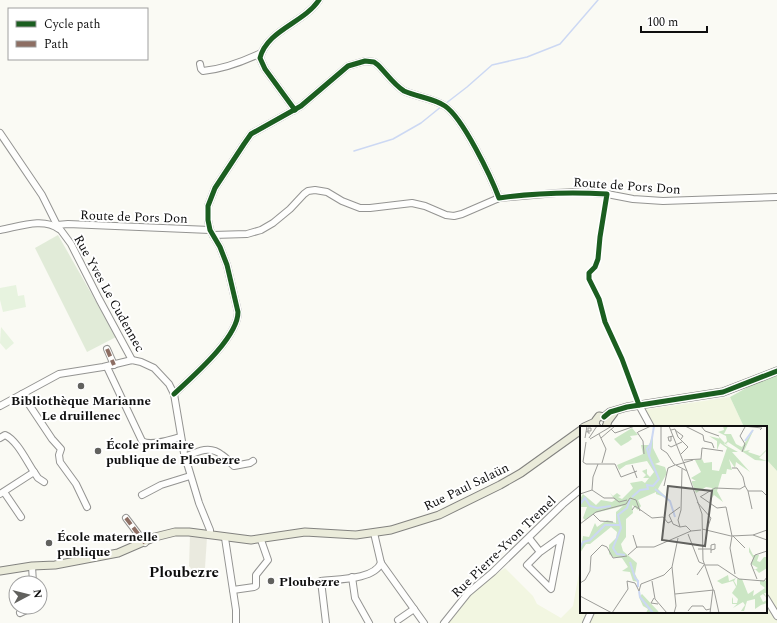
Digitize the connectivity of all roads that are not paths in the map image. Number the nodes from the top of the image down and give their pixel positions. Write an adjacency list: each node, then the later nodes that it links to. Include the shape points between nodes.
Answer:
1 (319, 0): 2 (street, via 314,8 268,43)
2 (261, 53): 3 (street, via 216,70 203,71); 4 (street, via 260,58 265,69)
3 (200, 64)
4 (295, 110): 6 (street, via 348,66 365,61 374,62 405,91 446,107 463,127); 10 (street, via 251,134 244,144 211,196 207,214)
5 (0, 133): 8 (street, Rue Yves Le Cudennec, via 39,189)
6 (499, 198): 7 (street, Route de Pors Don, via 579,192 663,200); 10 (street, Route de Pors Don, via 454,216 412,203 360,208 327,192 312,190 304,194 273,224 261,230 247,234)
7 (777, 198)
8 (59, 227): 9 (street, via 48,223); 10 (street, Route de Pors Don, via 68,224); 12 (street, Rue Yves Le Cudennec)
9 (0, 230)
10 (212, 232): 17 (street, via 227,266 238,312 236,322 212,358)
11 (107, 348): 13 (street)
12 (132, 360): 13 (street); 17 (street, Rue Yves Le Cudennec, via 154,368 169,384)
13 (114, 365): 14 (street)
14 (107, 367): 16 (street, via 59,374); 24 (street, via 142,441 154,443)
15 (777, 371): 18 (main road, via 723,392)
16 (22, 394): 19 (street); 34 (street, via 61,449 60,462 76,484)
17 (174, 394): 24 (street, Rue Yves Le Cudennec)
18 (638, 405): 20 (main road, via 616,410); 22 (street)
19 (0, 406)
20 (606, 421): 21 (main road, Rue Paul Salaün, via 599,416)
21 (596, 426)
22 (650, 426)
23 (580, 431): 37 (main road, Rue Paul Salaün, via 500,485 439,515)
24 (181, 437): 26 (street, Rue Yves Le Cudennec)
25 (0, 438): 28 (street, via 5,435 15,442)
26 (185, 457): 27 (street, via 209,449 222,455 234,466); 29 (street, Rue Yves Le Cudennec)
27 (253, 461)
28 (34, 472): 30 (street); 32 (street)
29 (190, 476): 33 (street, via 161,485); 38 (street, Rue Yves Le Cudennec)
30 (44, 482)
31 (580, 490): 40 (street, Rue Pierre-Yvon Tremel)
32 (2, 493): 35 (street)
33 (142, 495)
34 (87, 507)
35 (21, 517)
36 (126, 518): 42 (street)
37 (374, 533): 41 (main road, Rue Paul Salaün, via 356,535 305,532); 44 (street)
38 (210, 535): 39 (main road, Rue Paul Salaün); 42 (main road, Rue Paul Salaün, via 175,532)
39 (225, 538): 41 (main road, Rue Paul Salaün); 49 (street)
40 (529, 538): 43 (street); 59 (street, Rue Pierre-Yvon Tremel, via 468,593)
41 (261, 540): 49 (street, via 268,560 256,575 256,586)
42 (144, 543): 45 (main road, Rue Paul Salaün, via 118,553 55,565)
43 (540, 552): 43 (street, via 527,565 551,589 561,537)
44 (381, 563): 48 (street, via 372,573); 51 (street)
45 (32, 566): 46 (main road, Rue Paul Salaün); 47 (street)
46 (0, 571)
47 (33, 575)
48 (352, 577): 56 (street, via 321,581); 57 (street, via 355,598)
49 (233, 590): 55 (street)
50 (767, 600): 53 (street)
51 (414, 609): 54 (street); 58 (street)
52 (591, 613): 60 (street)
53 (777, 616)
54 (398, 620)
55 (236, 623)
56 (326, 623)
57 (369, 623)
58 (424, 623)
59 (444, 623)
60 (586, 623)

